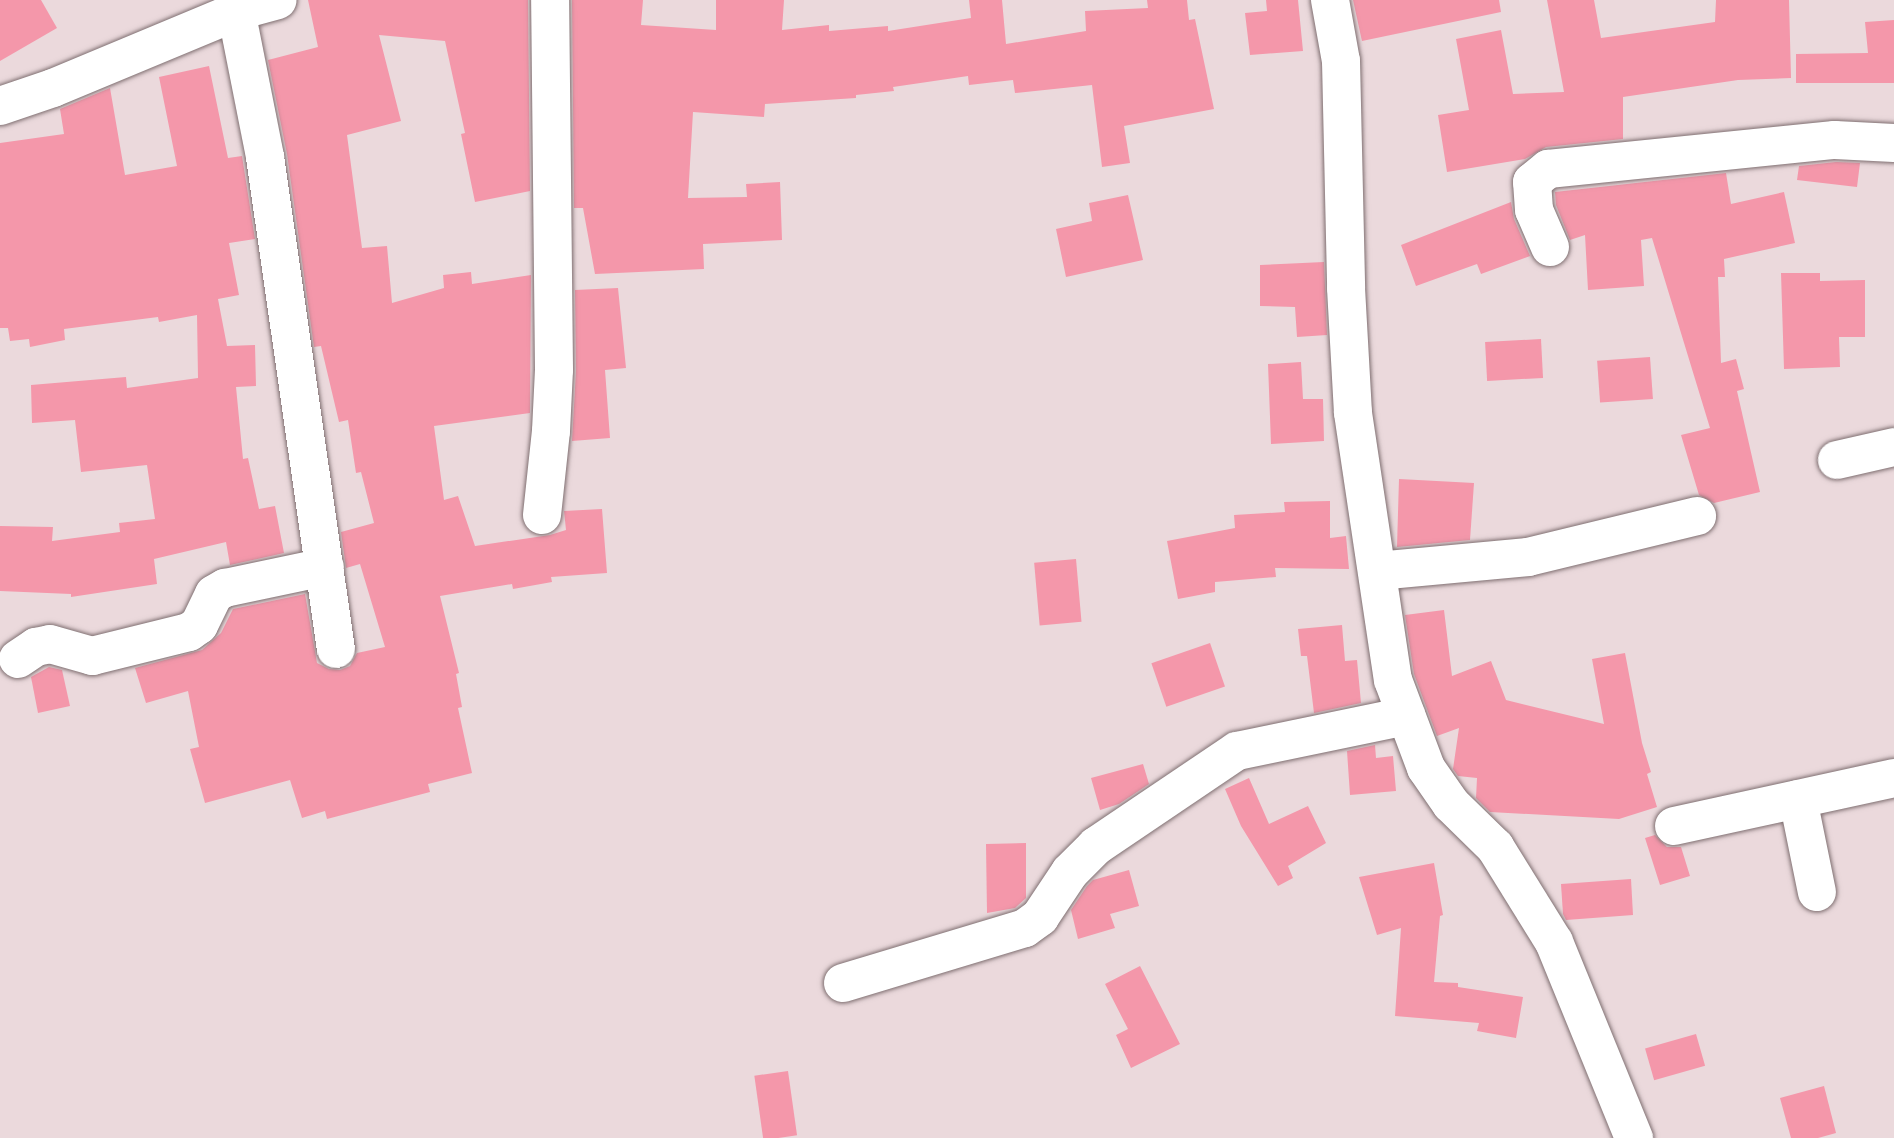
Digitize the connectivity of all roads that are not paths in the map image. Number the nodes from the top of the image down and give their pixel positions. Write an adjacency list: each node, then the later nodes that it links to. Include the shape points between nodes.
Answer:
1 (278, 0): 4 (street)
2 (550, 0): 10 (street, via 554,370)
3 (1330, 0): 13 (street, via 1341,61 1353,413)
4 (236, 5): 5 (street, via 53,88); 12 (street, via 265,157)
5 (0, 106)
6 (1894, 144): 7 (street, via 1835,140 1548,169 1532,182 1534,210)
7 (1550, 247)
8 (1894, 447): 9 (street)
9 (1837, 460)
10 (542, 515)
11 (1697, 516): 13 (street, via 1528,557)
12 (325, 567): 14 (street); 15 (street, via 225,588 214,594 199,625 188,632 92,656 50,644)
13 (1377, 571): 16 (street, via 1393,680)
14 (336, 649)
15 (18, 659)
16 (1406, 716): 21 (street, via 1237,751 1096,846 1070,872 1040,917 1026,928); 22 (street, via 1426,768 1451,804 1495,847 1554,942)
17 (1894, 778): 18 (street)
18 (1798, 799): 19 (street); 20 (street)
19 (1674, 826)
20 (1817, 892)
21 (843, 984)
22 (1634, 1138)

